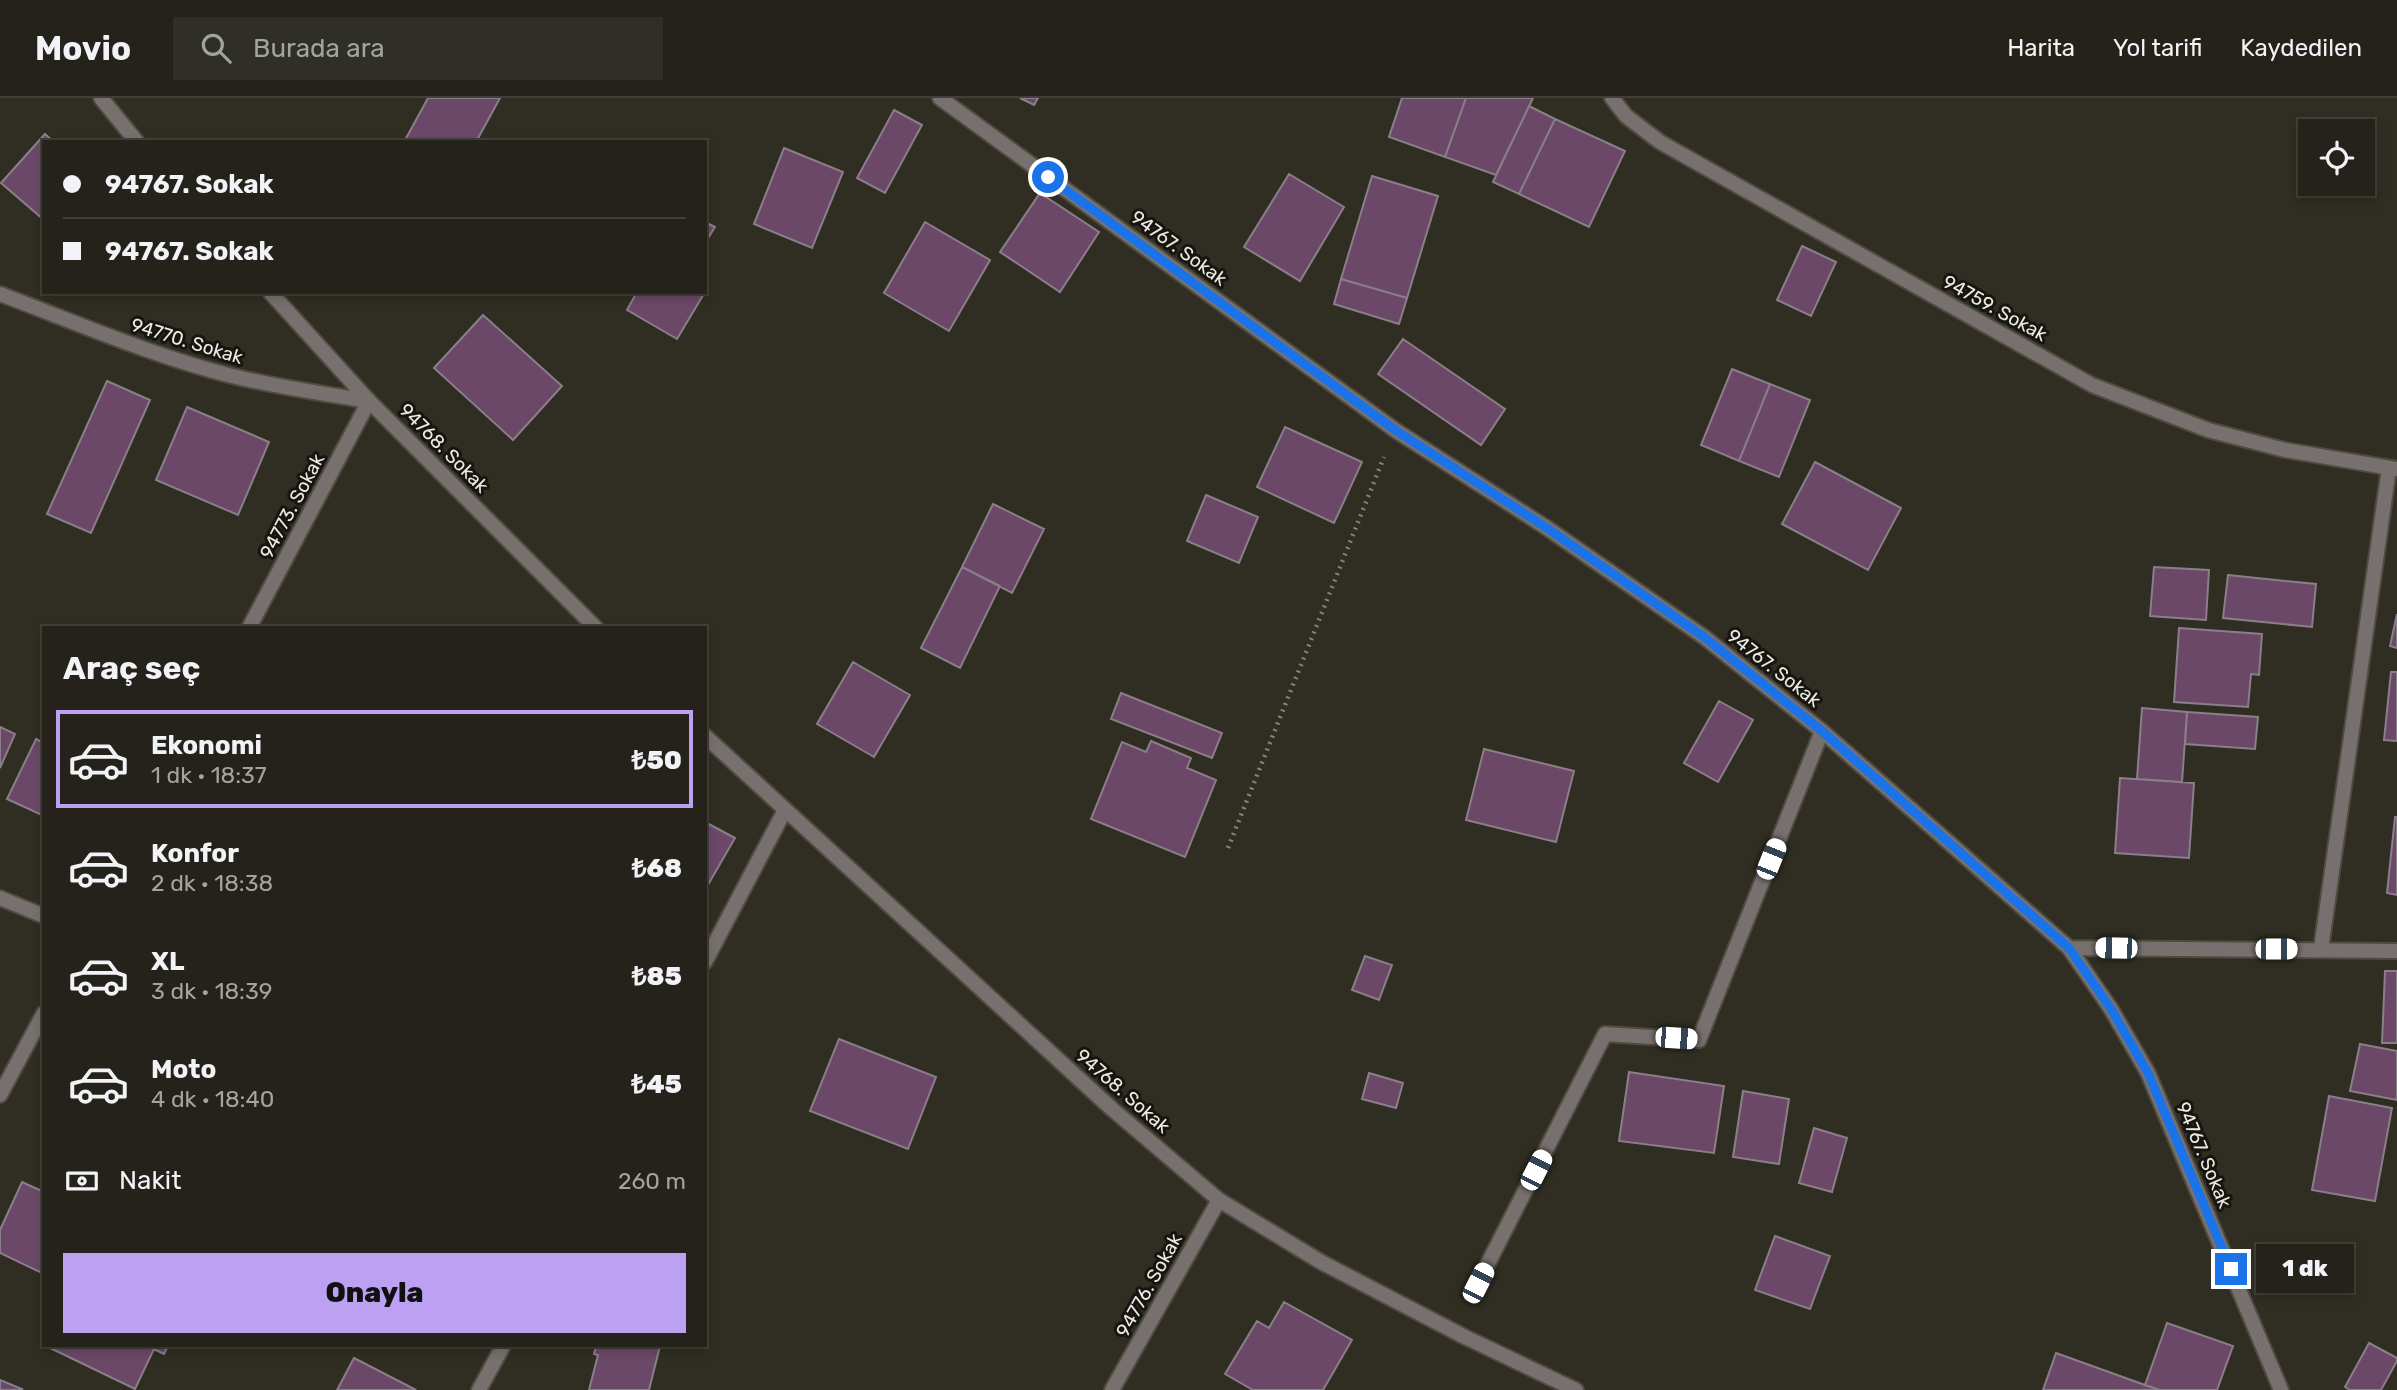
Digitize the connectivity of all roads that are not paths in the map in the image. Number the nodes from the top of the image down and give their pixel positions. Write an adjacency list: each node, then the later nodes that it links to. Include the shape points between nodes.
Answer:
1 (101, 98): 4 (street)
2 (940, 98): 11 (street, 94767. Sokak, via 1395,430 1704,637)
3 (1612, 98): 8 (street, 94759. Sokak, via 1626,116 1660,142 2092,385 2208,430 2285,450)
4 (135, 140)
5 (0, 294): 7 (street, 94770. Sokak, via 218,372)
6 (272, 294): 7 (street, 94768. Sokak)
7 (369, 401): 9 (street, 94773. Sokak); 10 (street, 94768. Sokak)
8 (2393, 468): 17 (street)
9 (249, 626)
10 (594, 626)
11 (1822, 731): 16 (street, 94767. Sokak); 23 (street, via 1699,1040 1605,1034)
12 (707, 738): 13 (street, 94768. Sokak)
13 (785, 810): 19 (street); 22 (street, 94768. Sokak, via 1112,1109)
14 (0, 898): 15 (street)
15 (42, 915)
16 (2069, 948): 17 (street); 28 (street, 94767. Sokak, via 2148,1073)
17 (2321, 949): 18 (street)
18 (2397, 951)
19 (707, 958)
20 (42, 1017): 21 (street)
21 (0, 1095)
22 (1219, 1200): 26 (street, 94776. Sokak); 27 (street, 94768. Sokak, via 1321,1262)
23 (1478, 1283)
24 (502, 1347): 25 (street)
25 (479, 1390)
26 (1112, 1390)
27 (1576, 1390)
28 (2281, 1390)

